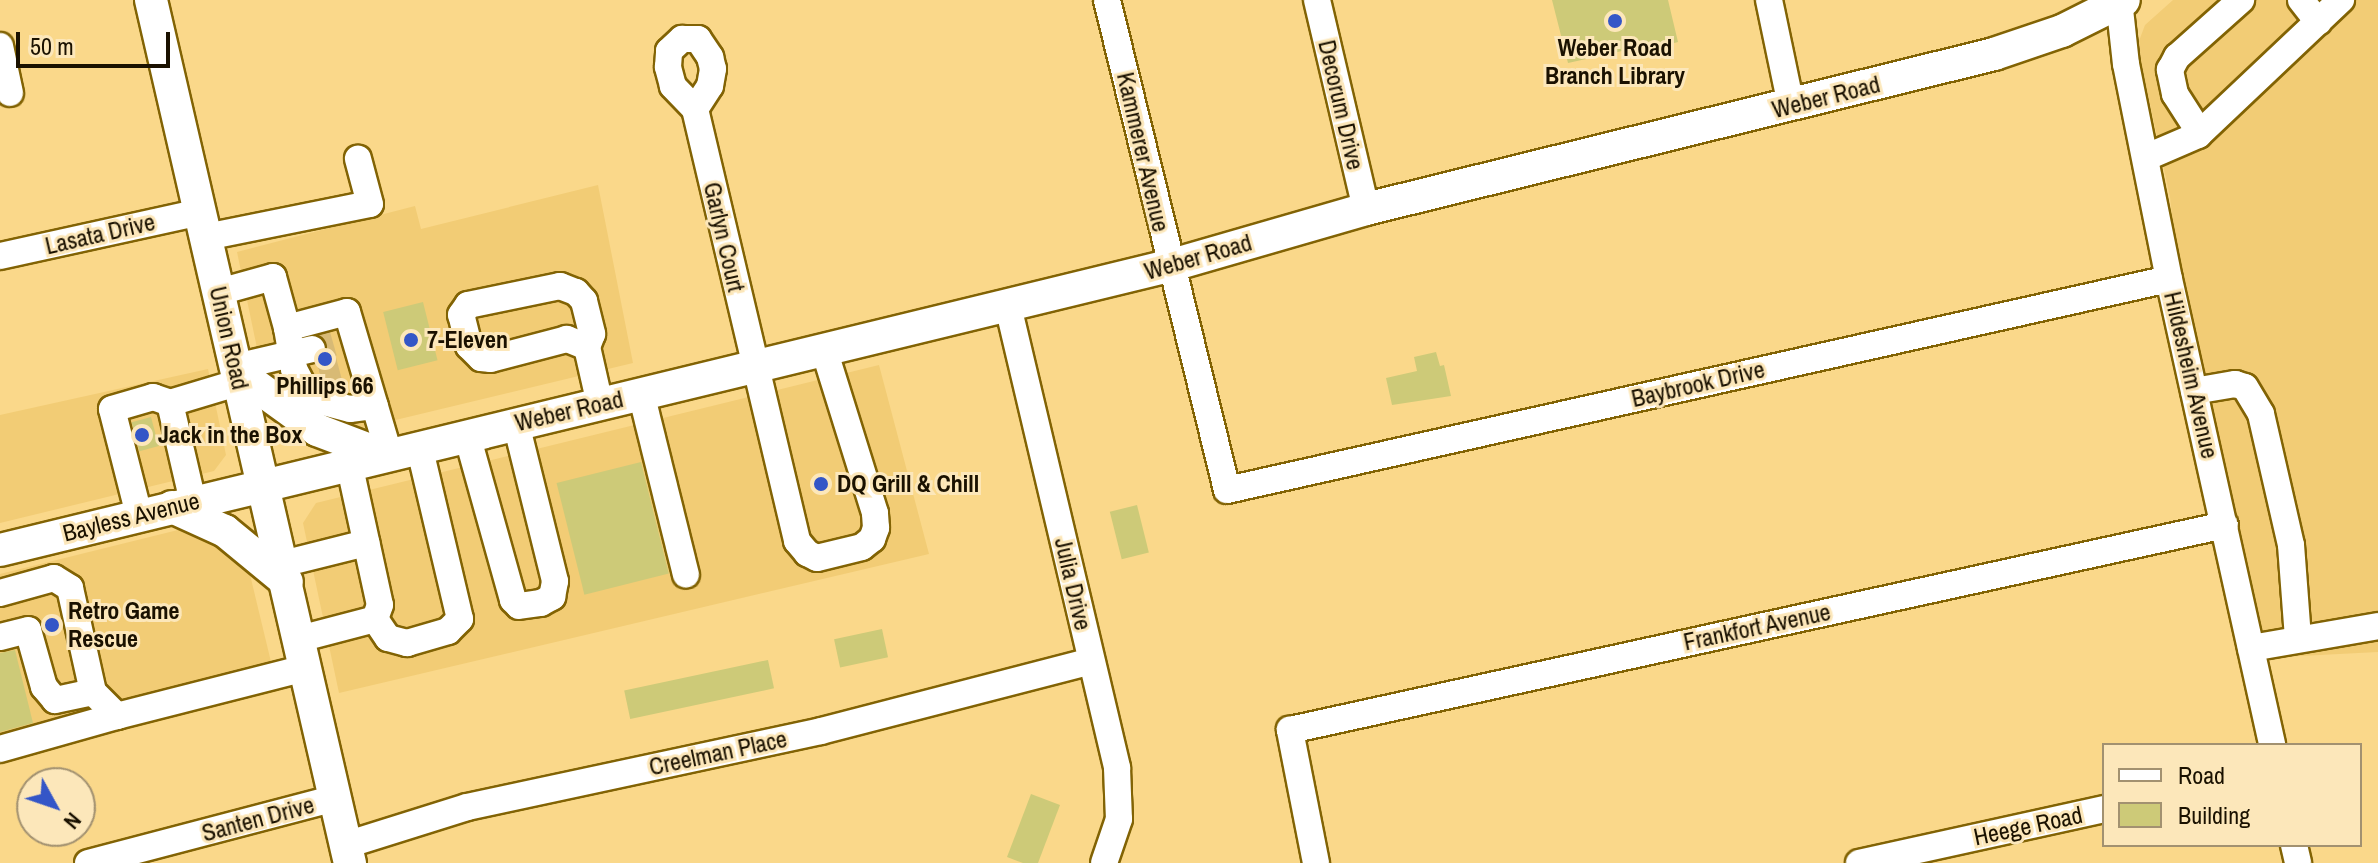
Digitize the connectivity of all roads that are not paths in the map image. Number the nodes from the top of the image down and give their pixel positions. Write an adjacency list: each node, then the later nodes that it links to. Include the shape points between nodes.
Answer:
1 (151, 0): 18 (main road, Union Road)
2 (1107, 0): 20 (street, Kammerer Avenue)
3 (1317, 0): 17 (street, Decorum Drive)
4 (1769, 0): 12 (street)
5 (2241, 0): 14 (street, via 2177,57 2170,70 2175,94)
6 (2301, 0): 9 (street)
7 (2341, 0): 9 (street)
8 (2121, 1): 12 (main road, Weber Road, via 2062,31 1994,54); 15 (street, Hildesheim Avenue, via 2126,64)
9 (2318, 22): 14 (street)
10 (0, 46): 11 (street)
11 (10, 93)
12 (1791, 105): 17 (main road, Weber Road)
13 (695, 109): 28 (street, Garlyn Court)
14 (2200, 133): 15 (street)
15 (2147, 157): 21 (street, Hildesheim Avenue)
16 (358, 159): 18 (street, Lasata Drive, via 370,204)
17 (1366, 209): 20 (main road, Weber Road)
18 (203, 225): 19 (street, Lasata Drive); 22 (main road, Union Road)
19 (0, 256)
20 (1169, 266): 23 (main road, Weber Road); 41 (street, Kammerer Avenue)
21 (2169, 279): 31 (street, Hildesheim Avenue); 41 (street, Baybrook Drive)
22 (219, 292): 24 (street, via 273,277); 30 (main road, Union Road)
23 (1008, 306): 27 (main road, Weber Road); 56 (street, Julia Drive)
24 (287, 328): 25 (street); 25 (street, via 347,312)
25 (323, 346): 29 (street); 29 (street); 30 (street)
26 (587, 347): 26 (street, via 592,334 584,301 569,287 468,305 461,315 469,346 481,358 567,339); 34 (street)
27 (824, 349): 28 (main road, Weber Road); 28 (street, Garlyn Court, via 875,513 872,539 847,551 817,558 797,541)
28 (753, 366): 32 (main road, Weber Road)
29 (330, 372): 35 (street); 35 (street, via 316,400 350,409)
30 (238, 374): 33 (street); 38 (main road, via 317,430); 40 (main road, Union Road)
31 (2194, 391): 44 (street, Hildesheim Avenue); 52 (street, via 2245,387 2261,414)
32 (641, 393): 34 (main road, Weber Road); 48 (street)
33 (170, 403): 42 (street); 43 (street, via 153,397 112,409)
34 (600, 404): 36 (main road, Weber Road)
35 (375, 406): 38 (street)
36 (516, 423): 37 (main road, Weber Road); 37 (street, via 555,581 552,597 541,603 519,606 513,600)
37 (467, 435): 38 (main road, Weber Road)
38 (397, 452): 39 (main road, Weber Road); 50 (street, via 460,619 448,631 407,643 388,638)
39 (349, 463): 40 (main road, Weber Road); 45 (street)
40 (263, 485): 42 (main road, Bayless Avenue); 47 (main road, Union Road)
41 (1227, 490)
42 (182, 504): 43 (main road, Bayless Avenue); 47 (main road)
43 (139, 515): 46 (main road, Bayless Avenue)
44 (2225, 525): 54 (street, Hildesheim Avenue); 66 (street, Frankfort Avenue, via 1290,730)
45 (366, 543): 47 (street); 50 (street, via 380,605)
46 (0, 550)
47 (284, 573): 55 (main road, Union Road)
48 (686, 575)
49 (0, 593): 57 (street, via 54,578 70,588)
50 (375, 619): 55 (street)
51 (2378, 626): 52 (street)
52 (2310, 636): 54 (street)
53 (0, 637): 57 (street, via 28,630 44,687 55,700)
54 (2251, 648): 59 (street, Hildesheim Avenue)
55 (302, 653): 58 (street); 61 (main road, Union Road)
56 (1091, 661): 63 (street, Creelman Place, via 821,731 467,807); 65 (street, Julia Drive, via 1117,768 1119,819)
57 (93, 692): 58 (street)
58 (117, 716): 60 (street)
59 (2272, 743)
60 (0, 749)
61 (335, 798): 63 (main road, Union Road); 64 (street, Santen Drive)
62 (2102, 809): 67 (street, Heege Road)
63 (348, 854)
64 (88, 863)
65 (1104, 863)
66 (1316, 863)
67 (1859, 863)

